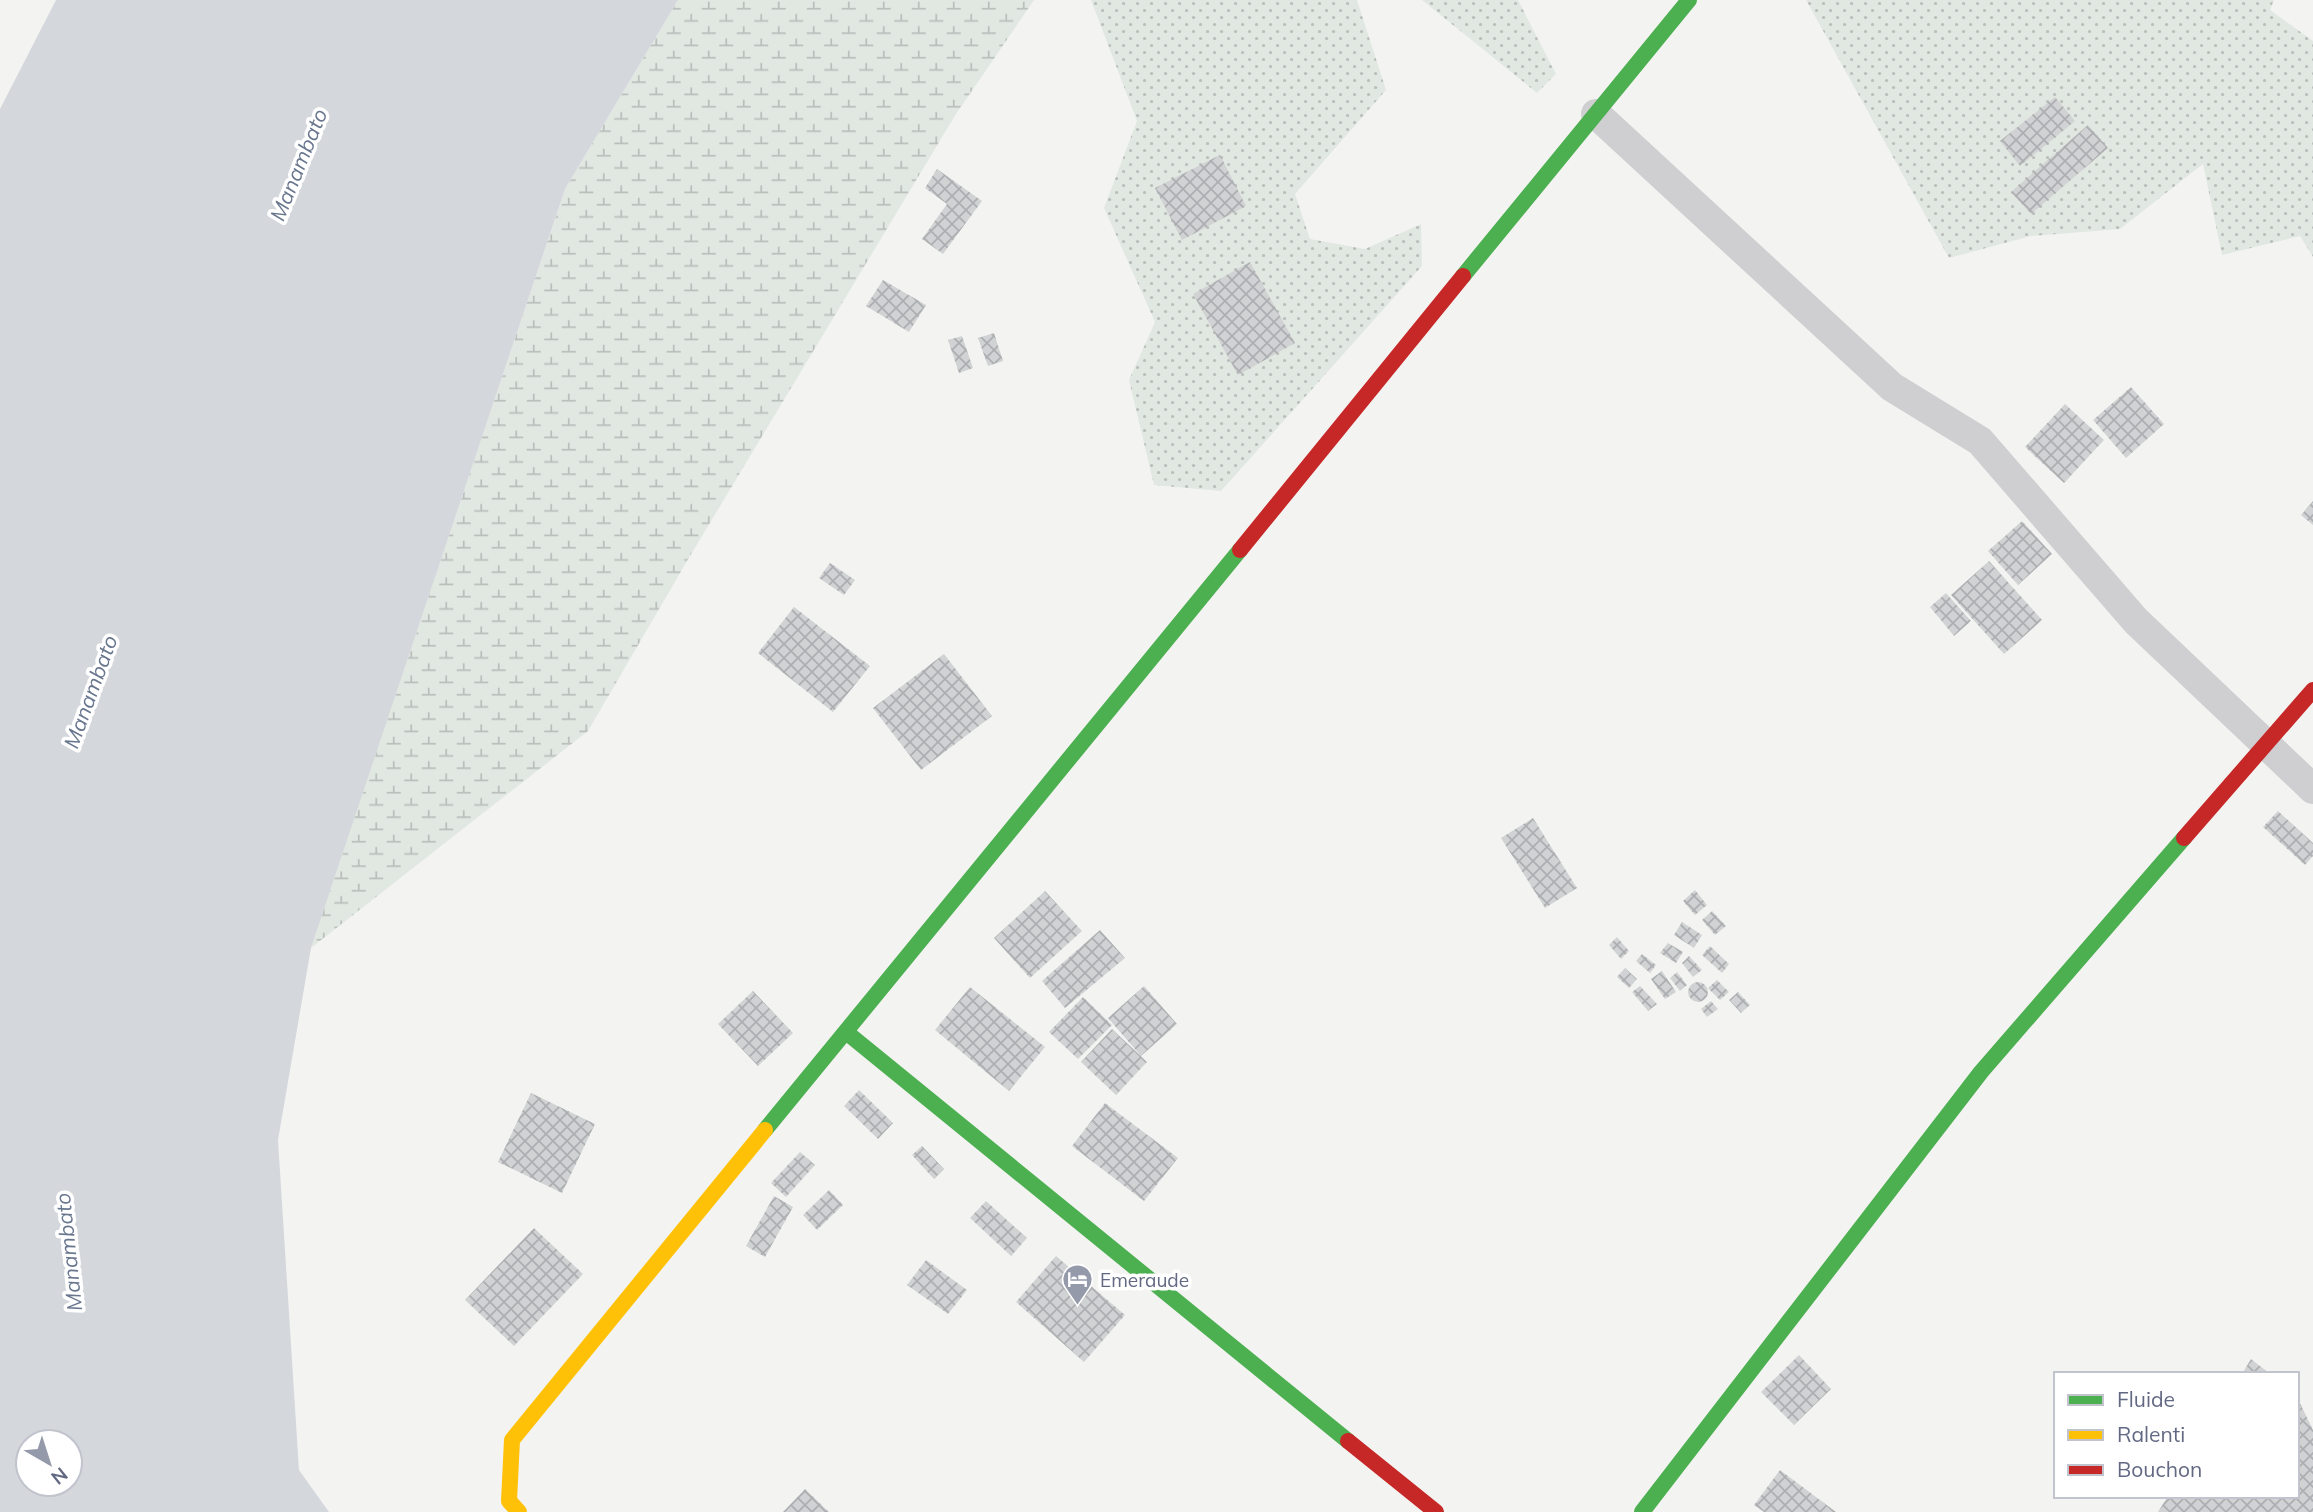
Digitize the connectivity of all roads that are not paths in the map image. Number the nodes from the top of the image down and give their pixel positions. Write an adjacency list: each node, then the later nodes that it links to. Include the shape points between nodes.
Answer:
1 (1689, 0): 2 (street)
2 (1596, 114): 4 (street, via 1892,387 1980,441 2136,621); 6 (street)
3 (2313, 691): 4 (street)
4 (2265, 746): 5 (street); 9 (street, via 1981,1072)
5 (2313, 789)
6 (846, 1032): 7 (street, via 512,1440 509,1501); 8 (street)
7 (519, 1512)
8 (1436, 1512)
9 (1643, 1512)

